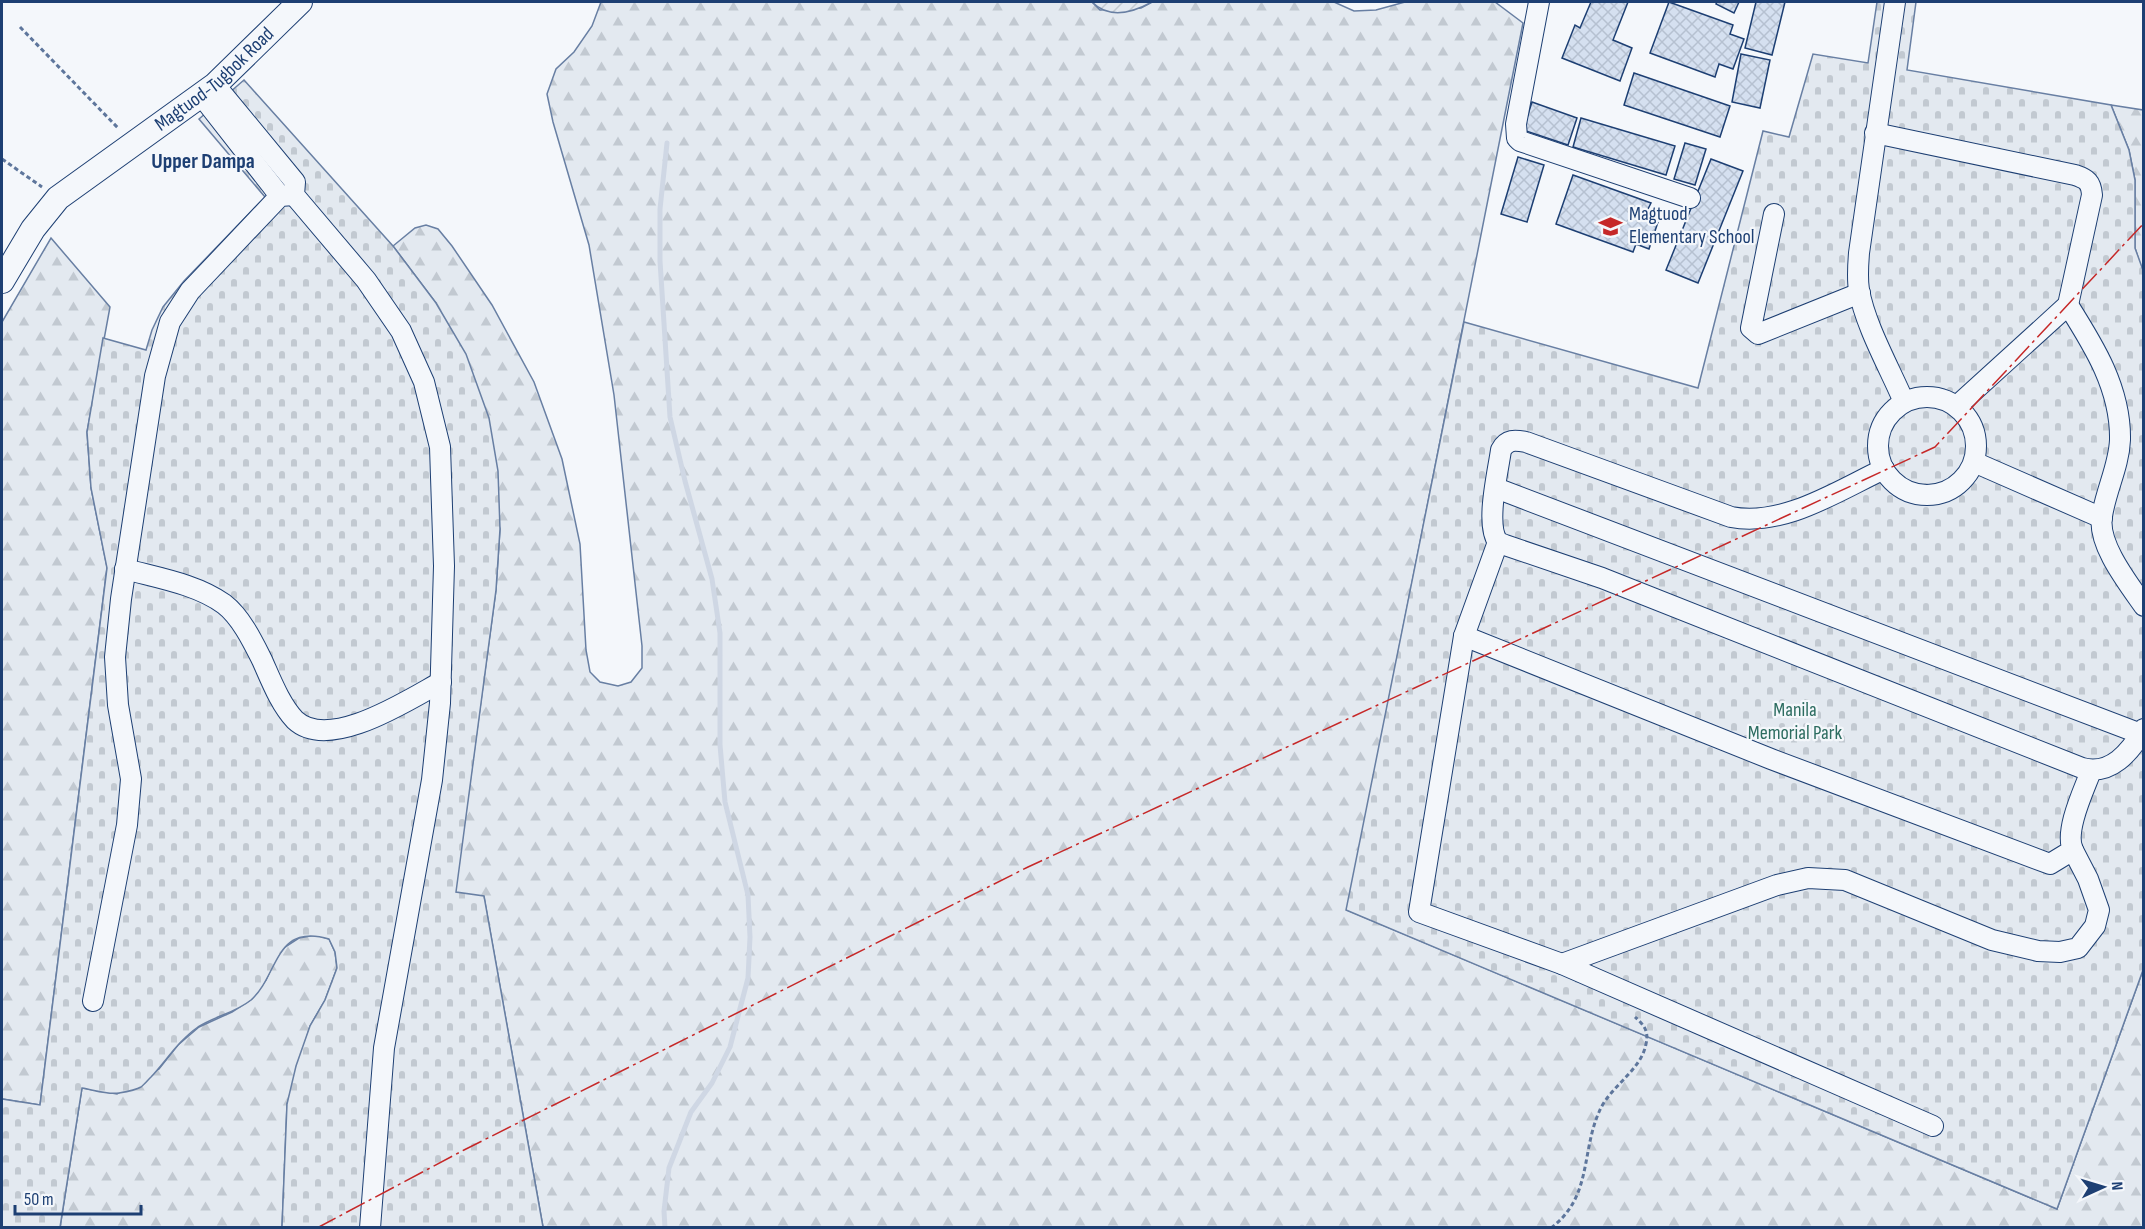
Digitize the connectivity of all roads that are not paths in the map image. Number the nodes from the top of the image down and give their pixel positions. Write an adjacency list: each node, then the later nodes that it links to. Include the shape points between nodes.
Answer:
1 (300, 2): 4 (main road, Magtuod-Tugbok Road)
2 (1539, 2): 7 (lane, via 1516,124 1517,138)
3 (1895, 2): 5 (lane)
4 (208, 90): 6 (lane); 9 (main road, Magtuod-Tugbok Road, via 58,198 33,228)
5 (1875, 134): 10 (lane, via 1859,253); 11 (lane, via 2086,179 2092,195)
6 (287, 195): 19 (lane, via 190,291 170,322 155,375); 22 (lane, via 366,280 401,331 424,382 440,447 444,566)
7 (1690, 198)
8 (1774, 214): 10 (lane, via 1751,328 1758,334)
9 (2, 281)
10 (1860, 294): 12 (lane)
11 (2068, 305): 13 (lane); 17 (lane, via 2105,368 2117,410 2120,440)
12 (1904, 402): 13 (lane, via 1931,396); 15 (lane, via 1889,414 1880,431 1878,450)
13 (1957, 406): 14 (lane, via 1975,432)
14 (1974, 462): 15 (lane, via 1955,487 1926,496 1897,485); 17 (lane)
15 (1884, 469): 16 (lane, via 1795,511 1745,519 1526,442 1509,441 1501,450)
16 (1496, 488): 18 (lane, via 1492,517); 23 (lane)
17 (2102, 518): 20 (lane, via 2102,529 2114,560)
18 (1498, 542): 21 (lane); 24 (lane, via 1602,578)
19 (125, 569): 22 (lane, via 194,588 225,605 249,635 280,699 296,720 312,730 343,729 393,709); 27 (lane, via 115,657 118,705 131,779 127,825)
20 (2144, 606)
21 (1464, 636): 25 (lane, via 1771,759 2050,864); 26 (lane, via 1419,912)
22 (441, 682): 29 (lane, via 432,780 384,1048)
23 (2142, 732): 24 (lane, via 2119,761)
24 (2091, 771): 25 (lane, via 2076,811 2070,844)
25 (2073, 850): 26 (lane, via 2098,910 2095,926 2078,948 2038,951 1992,940 1845,880 1808,878 1777,885)
26 (1562, 964): 28 (lane)
27 (93, 1001)
28 (1933, 1126)
29 (370, 1227)

